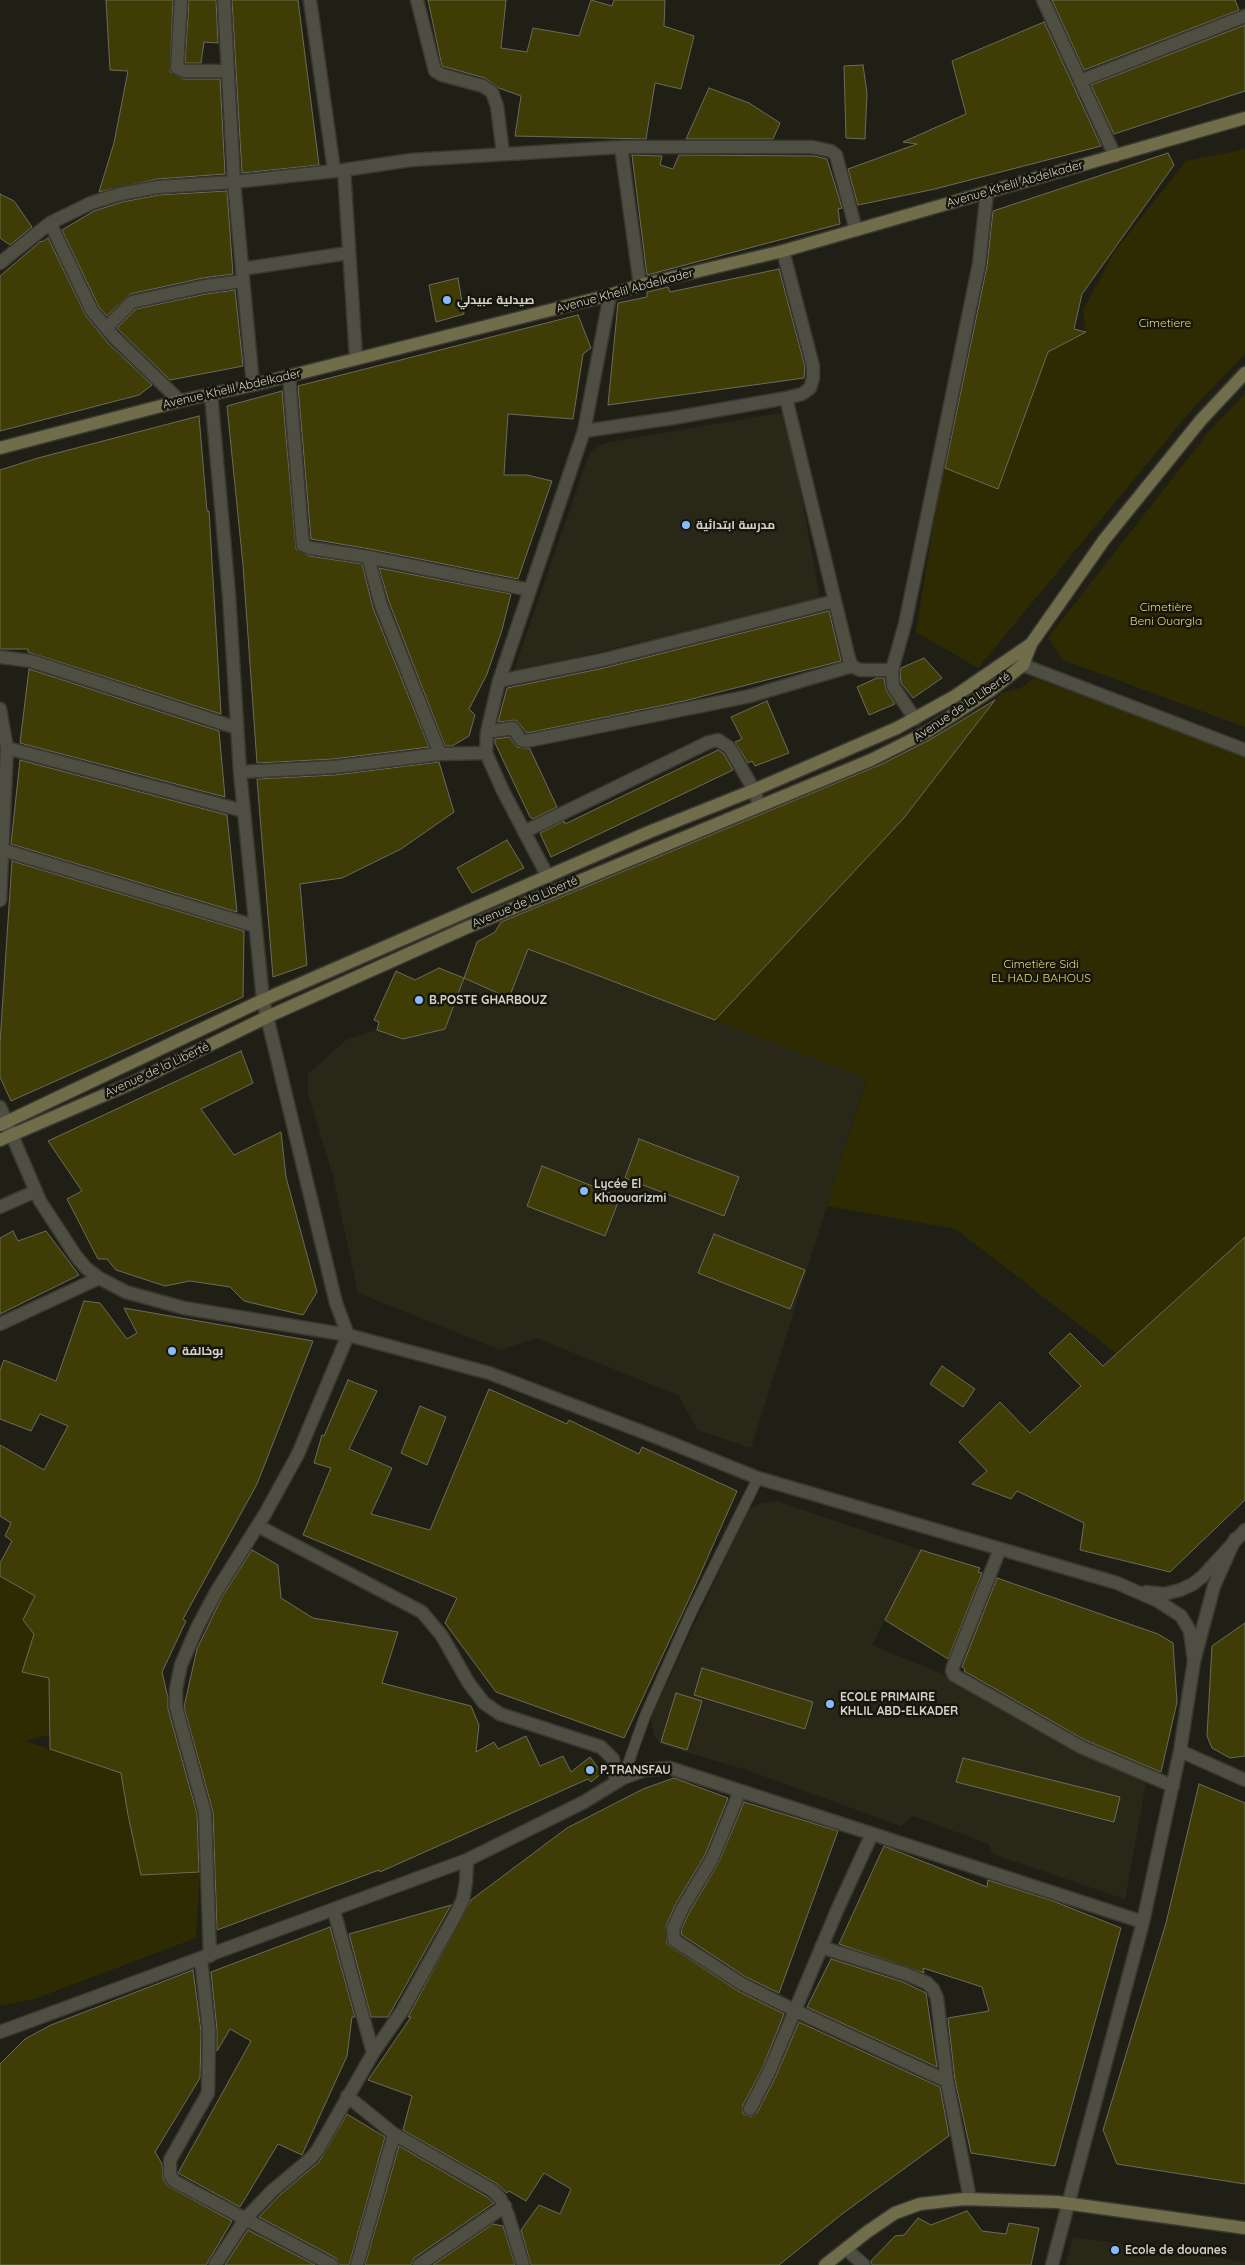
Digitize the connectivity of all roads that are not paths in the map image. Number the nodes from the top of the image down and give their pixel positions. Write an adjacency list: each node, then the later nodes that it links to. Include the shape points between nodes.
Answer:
1 (182, 0): 7 (street, via 177,68 184,71)
2 (224, 0): 7 (street)
3 (310, 0): 13 (street)
4 (417, 0): 11 (street, via 435,71 483,86 492,92)
5 (1043, 0): 8 (street)
6 (1245, 16): 8 (street)
7 (227, 70): 14 (street)
8 (1080, 81): 12 (street)
9 (1245, 118): 12 (street, Avenue Khelil Abdelkader)
10 (621, 147): 11 (street); 17 (street, via 812,147 831,151 836,155); 22 (street)
11 (503, 153): 13 (street, via 411,160)
12 (1115, 156): 15 (street, Avenue Khelil Abdelkader)
13 (339, 170): 14 (street); 19 (street)
14 (234, 182): 16 (street, via 120,194 91,203); 21 (street)
15 (986, 192): 17 (street, Avenue Khelil Abdelkader); 42 (street, via 979,264 905,624)
16 (50, 223): 20 (street); 24 (street, via 92,311)
17 (856, 230): 18 (street, Avenue Khelil Abdelkader)
18 (783, 251): 22 (street, Avenue Khelil Abdelkader); 30 (street, via 813,372 810,388)
19 (348, 253): 21 (street); 25 (street)
20 (0, 263)
21 (242, 275): 24 (street, via 132,302); 28 (street)
22 (640, 285): 23 (street, Avenue Khelil Abdelkader)
23 (610, 295): 25 (street, Avenue Khelil Abdelkader); 32 (street)
24 (106, 328): 31 (street)
25 (356, 358): 27 (street, Avenue Khelil Abdelkader)
26 (1245, 373): 37 (street, Avenue de la Liberté, via 1201,420 1104,540)
27 (289, 376): 28 (street, Avenue Khelil Abdelkader); 34 (street, via 302,542 310,548)
28 (253, 385): 29 (street, Avenue Khelil Abdelkader)
29 (211, 394): 31 (street, Avenue Khelil Abdelkader); 46 (street)
30 (786, 398): 32 (street); 36 (street)
31 (180, 401): 33 (street, Avenue Khelil Abdelkader)
32 (584, 431): 35 (street)
33 (0, 448)
34 (368, 556): 35 (street); 51 (street, via 382,605)
35 (530, 590): 43 (street)
36 (835, 601): 41 (street); 43 (street, via 602,660)
37 (1031, 644): 39 (street, Avenue de la Liberté); 40 (street, Avenue de la Liberté)
38 (0, 657): 46 (street, via 31,661)
39 (1012, 657): 40 (street); 45 (street, Avenue de la Liberté)
40 (1023, 664): 49 (street); 54 (street, Avenue de la Liberté, via 990,691 910,743)
41 (852, 666): 42 (street, via 860,670); 47 (street, via 750,696 527,741 521,740 513,728)
42 (892, 670): 45 (street, via 893,686)
43 (499, 681): 47 (street)
44 (0, 709): 48 (street)
45 (914, 719): 53 (street, Avenue de la Liberté)
46 (237, 728): 52 (street)
47 (487, 732): 50 (street)
48 (5, 743): 55 (street); 57 (street)
49 (1245, 750)
50 (486, 753): 51 (street); 56 (street)
51 (440, 754): 52 (street, via 334,767)
52 (240, 772): 55 (street)
53 (754, 790): 54 (street); 56 (street, via 730,748 718,740); 58 (street, Avenue de la Liberté)
54 (759, 805): 62 (street, Avenue de la Liberté, via 532,899)
55 (244, 812): 60 (street)
56 (524, 832): 58 (street)
57 (3, 850): 59 (street); 60 (street)
58 (548, 877): 61 (street, Avenue de la Liberté)
59 (0, 900)
60 (255, 926): 61 (street)
61 (263, 1000): 62 (street); 64 (street, Avenue de la Liberté)
62 (267, 1017): 65 (street, Avenue de la Liberté, via 130,1084); 71 (street, via 336,1303)
63 (0, 1107): 64 (street)
64 (4, 1124): 65 (street)
65 (12, 1135): 66 (street, Avenue de la Liberté); 67 (street)
66 (0, 1140)
67 (36, 1191): 68 (street); 69 (street, via 76,1256)
68 (0, 1207)
69 (99, 1278): 70 (street); 71 (street, via 126,1292 176,1306)
70 (0, 1324)
71 (348, 1335): 72 (street, via 488,1373); 73 (street, via 298,1454)
72 (758, 1478): 75 (street); 79 (lane, via 690,1615)
73 (258, 1526): 79 (street, via 422,1612 438,1630 484,1703 500,1714 601,1747 613,1759); 88 (street, via 197,1628 181,1666 176,1689 182,1734 205,1813)
74 (1240, 1534): 76 (street, via 1193,1584 1164,1594); 77 (street, via 1214,1586)
75 (1000, 1549): 76 (street, via 1117,1583); 81 (street, via 953,1666 954,1675 1081,1747)
76 (1134, 1592): 77 (street, via 1158,1601 1181,1616 1190,1631)
77 (1194, 1661): 78 (street)
78 (1180, 1751): 80 (street); 81 (street)
79 (620, 1780): 82 (street, via 645,1770 670,1768); 84 (street, via 584,1802)
80 (1245, 1780)
81 (1173, 1786): 86 (street)
82 (740, 1791): 83 (street); 89 (street, via 712,1859 682,1909 672,1936 679,1945 742,1984)
83 (872, 1834): 86 (street); 87 (street)
84 (467, 1860): 85 (street); 93 (street, via 463,1899 456,1914 402,2011)
85 (334, 1910): 88 (street); 93 (street)
86 (1142, 1922): 99 (street)
87 (821, 1947): 89 (street); 94 (street, via 927,1982 937,1998)
88 (206, 1958): 90 (street); 101 (street, via 208,2093 170,2160 170,2174 174,2181)
89 (794, 2010): 94 (street); 96 (street)
90 (18, 2026): 91 (street); 92 (street)
91 (0, 2032)
92 (0, 2039)
93 (373, 2054): 95 (street)
94 (947, 2081): 98 (street)
95 (347, 2096): 97 (street); 101 (street, via 310,2159 272,2190)
96 (750, 2109)
97 (394, 2134): 100 (street, via 492,2190); 106 (street)
98 (970, 2199): 99 (street); 103 (street, via 920,2204 895,2213)
99 (1068, 2204): 102 (street); 111 (street)
100 (505, 2206): 107 (street); 108 (street)
101 (246, 2218): 104 (street); 105 (street)
102 (1245, 2228)
103 (846, 2249): 109 (street); 110 (street)
104 (214, 2265)
105 (332, 2265)
106 (357, 2265)
107 (419, 2265)
108 (523, 2265)
109 (825, 2265)
110 (864, 2265)
111 (1052, 2265)

